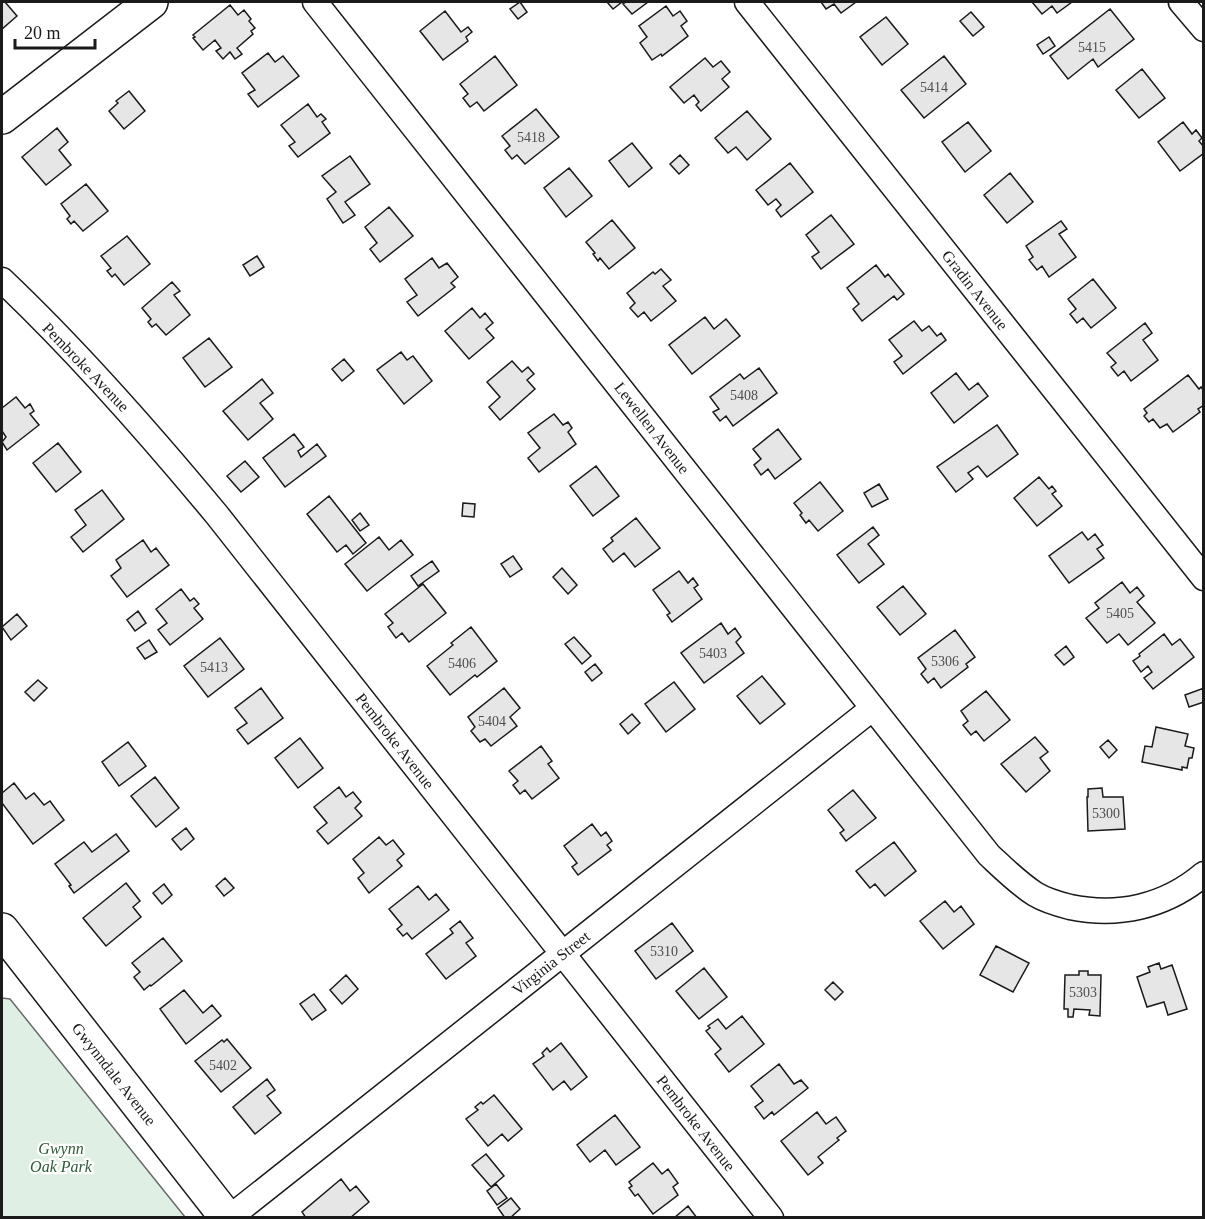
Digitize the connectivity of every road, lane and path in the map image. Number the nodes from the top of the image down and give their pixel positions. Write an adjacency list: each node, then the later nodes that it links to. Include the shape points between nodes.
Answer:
1 (151, 2): 6 (street)
2 (315, 2): 9 (street, Lewellen Avenue)
3 (747, 2): 8 (street, Gradin Avenue)
4 (1181, 2): 5 (street)
5 (1203, 29)
6 (2, 117)
7 (2, 280): 12 (street, Pembroke Avenue, via 122,404 218,515)
8 (1203, 578)
9 (873, 708): 10 (street, Lewellen Avenue, via 989,855 1036,895 1085,910 1117,911 1147,905 1178,892); 12 (street, Virginia Street)
10 (1203, 874)
11 (2, 930): 13 (street, Gwynndale Avenue)
12 (562, 954): 13 (street, Virginia Street); 14 (street, Pembroke Avenue)
13 (228, 1218)
14 (771, 1218)

